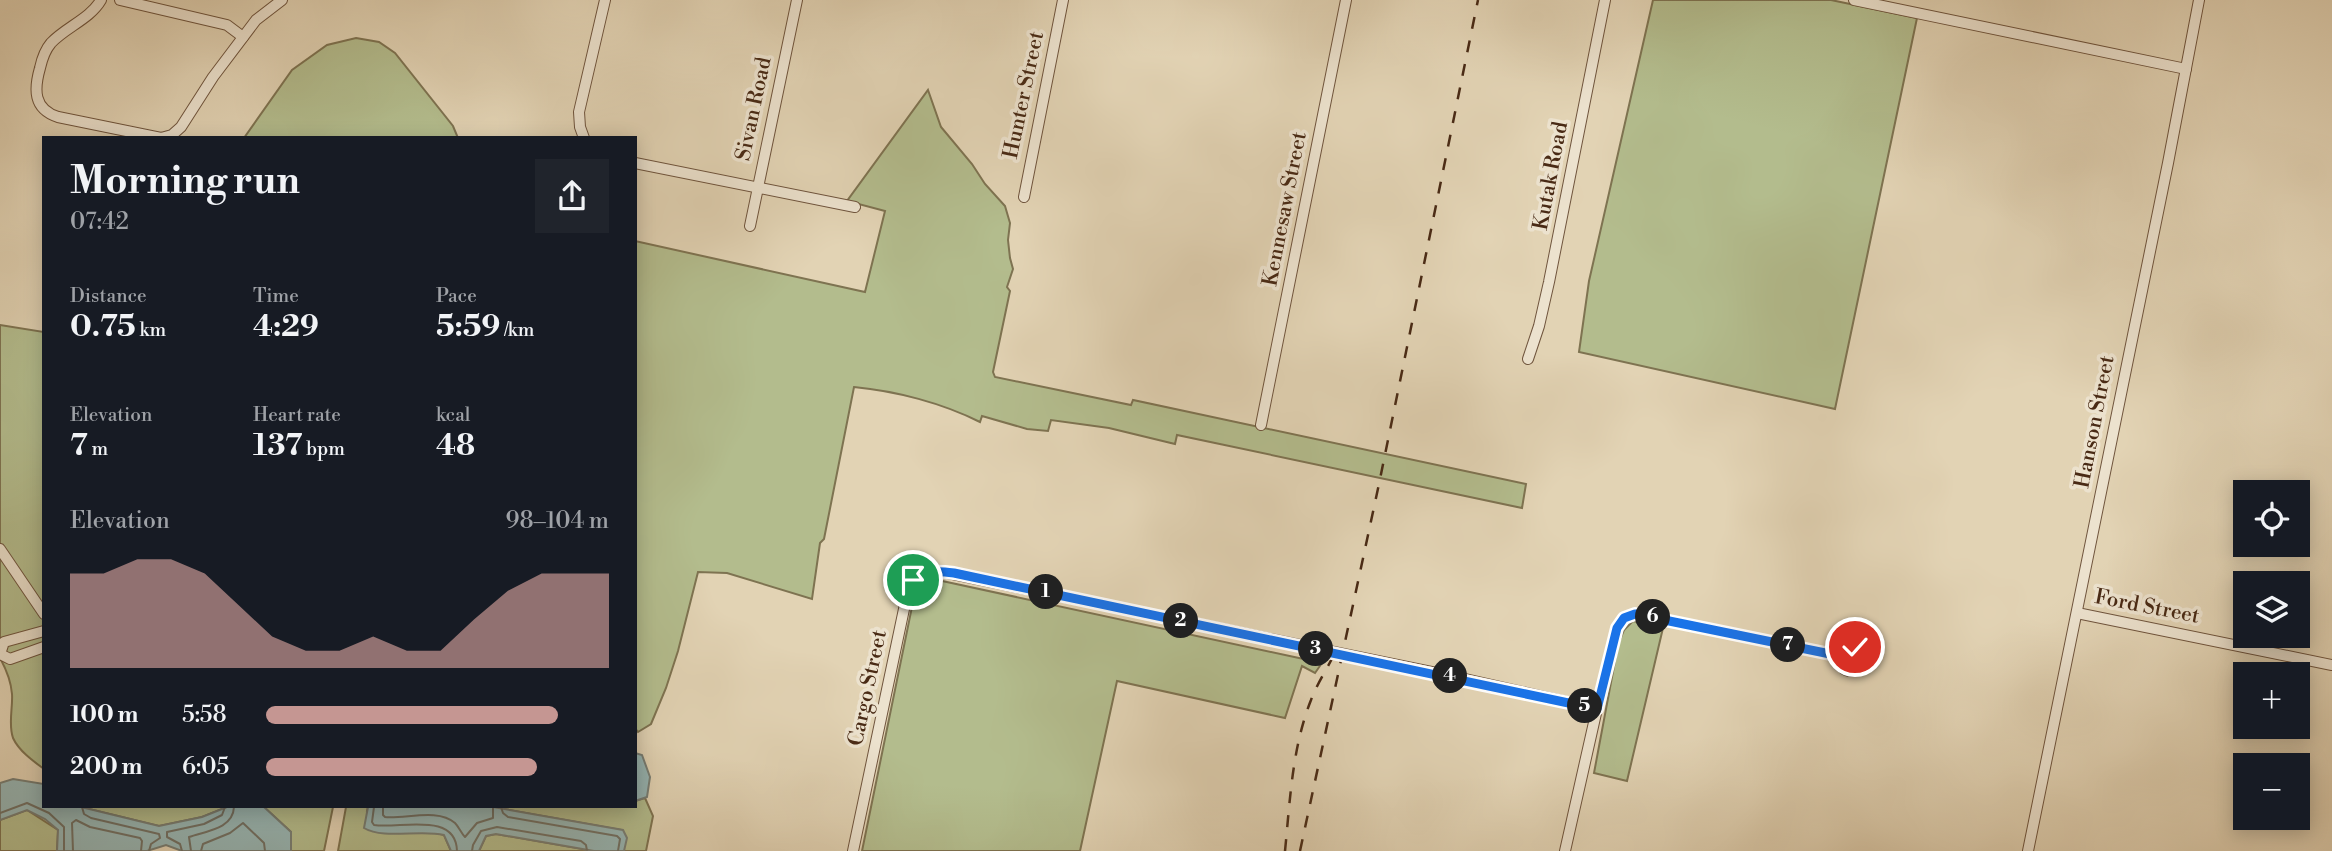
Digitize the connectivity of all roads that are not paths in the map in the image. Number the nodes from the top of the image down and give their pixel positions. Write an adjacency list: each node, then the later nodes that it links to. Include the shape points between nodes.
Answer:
1 (101, 0): 14 (street, via 53,41 44,54 35,93 40,106 51,114)
2 (120, 0): 12 (street, via 227,25)
3 (282, 0): 12 (street)
4 (605, 0): 16 (street, via 579,112)
5 (797, 0): 18 (street, Sivan Road)
6 (1063, 0): 19 (street, Hunter Street)
7 (1346, 0): 23 (street, Kennesaw Street)
8 (1605, 0): 22 (street, Kutak Road, via 1549,282)
9 (1854, 0): 11 (street)
10 (2199, 0): 13 (street, Hanson Street)
11 (1898, 4): 13 (street)
12 (243, 37): 15 (street, via 181,128)
13 (2186, 69): 26 (street, Hanson Street)
14 (151, 136)
15 (169, 136)
16 (583, 136)
17 (637, 163): 18 (street)
18 (758, 188): 20 (street); 21 (street, Sivan Road)
19 (1024, 197)
20 (855, 207)
21 (750, 226)
22 (1528, 359)
23 (1261, 425)
24 (0, 549): 25 (street)
25 (42, 611)
26 (2077, 613): 31 (street, Ford Street); 35 (street, Hanson Street)
27 (39, 631): 28 (street); 29 (street, via 4,642)
28 (42, 648): 29 (street, via 10,659)
29 (0, 654)
30 (1840, 656): 32 (street, via 1635,614 1624,618 1617,628)
31 (2332, 665)
32 (1597, 709): 33 (street, Cargo Street, via 954,573 922,573 908,590); 34 (street)
33 (853, 851)
34 (1565, 851)
35 (2028, 851)

